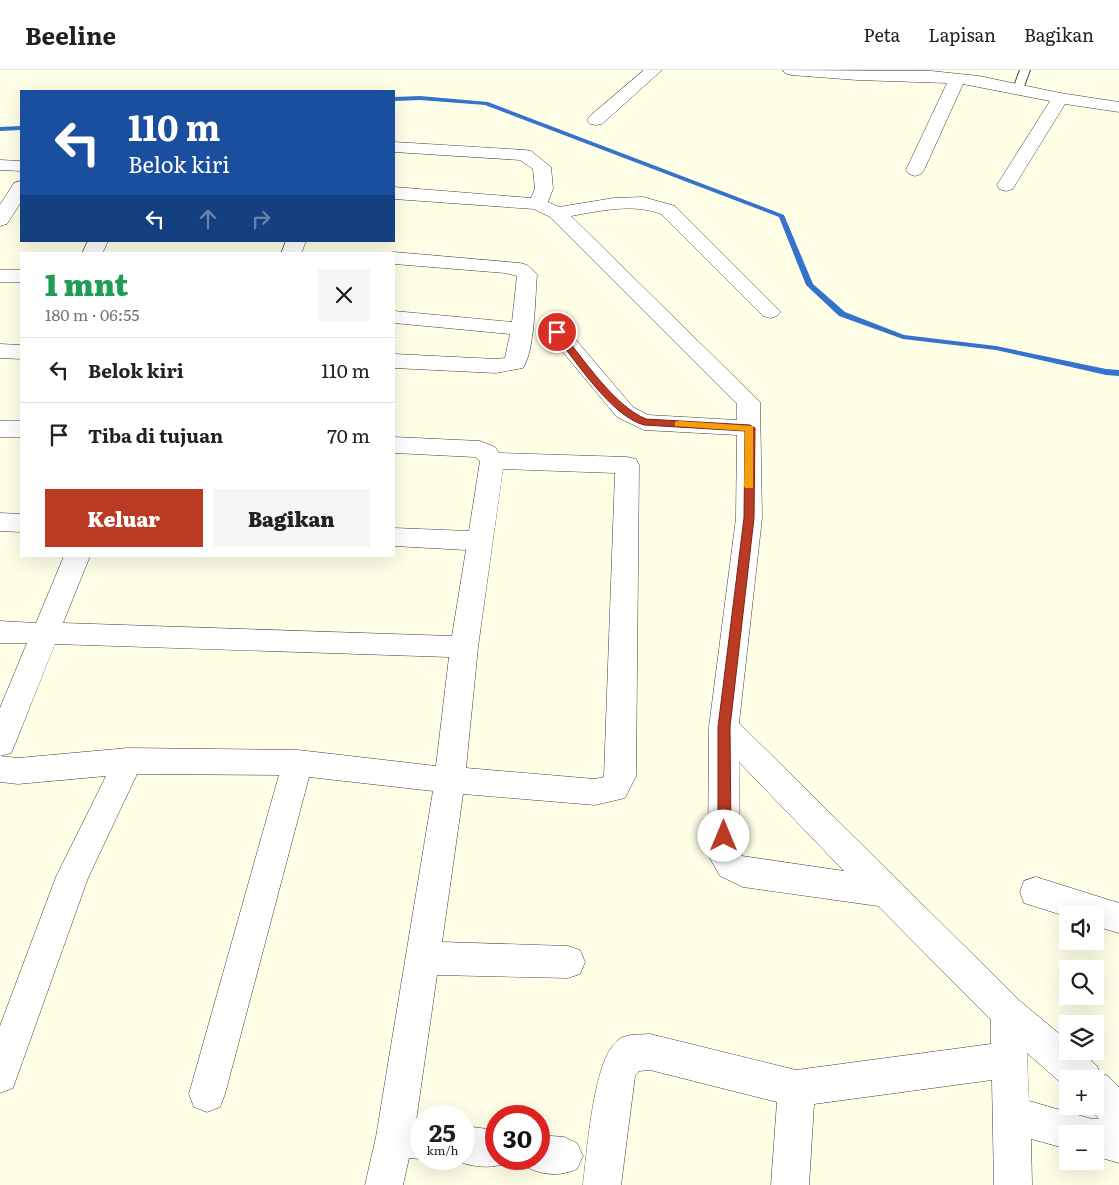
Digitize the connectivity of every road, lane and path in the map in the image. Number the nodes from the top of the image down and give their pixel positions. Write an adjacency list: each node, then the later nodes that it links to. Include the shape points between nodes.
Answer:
1 (654, 70): 8 (street)
2 (791, 70): 4 (street)
3 (1025, 70): 5 (lane)
4 (957, 79): 5 (street); 12 (street)
5 (1018, 89): 6 (street)
6 (1060, 98): 7 (street); 13 (street)
7 (1119, 107)
8 (596, 120)
9 (395, 147): 16 (street, via 525,155 542,167)
10 (0, 164): 11 (street)
11 (20, 166)
12 (915, 170)
13 (1006, 185)
14 (20, 189): 17 (street)
15 (395, 194): 16 (street)
16 (547, 208): 21 (street, via 628,203 661,206); 28 (street, via 741,393 748,402)
17 (0, 220)
18 (395, 258): 23 (street, via 520,269 527,274)
19 (0, 276): 20 (street)
20 (20, 276)
21 (770, 312)
22 (395, 317): 23 (street)
23 (522, 329): 27 (street, via 515,363 506,366)
24 (557, 332): 28 (street, via 618,406 634,418 644,422)
25 (0, 351): 26 (street)
26 (20, 352)
27 (395, 361)
28 (750, 428): 41 (street, via 749,518)
29 (0, 429): 30 (street)
30 (20, 430)
31 (395, 445): 32 (street, via 480,449)
32 (492, 461): 36 (street); 46 (street, via 626,465 621,776 614,789 595,792)
33 (0, 522): 34 (street)
34 (20, 523)
35 (395, 537): 36 (street)
36 (480, 541): 40 (street)
37 (77, 557): 39 (street)
38 (0, 632): 39 (street)
39 (46, 634): 40 (street); 42 (street)
40 (464, 646): 46 (street)
41 (724, 727): 47 (street); 47 (street, via 724,855 728,864 743,872)
42 (0, 744)
43 (128, 761): 44 (street); 45 (street, via 18,771); 55 (street, via 72,877)
44 (298, 763): 46 (street); 57 (street)
45 (0, 769)
46 (450, 780): 50 (street)
47 (886, 892): 52 (street)
48 (1036, 892): 49 (street)
49 (1119, 918)
50 (423, 958): 51 (street); 62 (street)
51 (568, 962)
52 (1008, 1013): 53 (street); 54 (street)
53 (1010, 1060): 56 (street); 60 (street)
54 (1074, 1070)
55 (0, 1075)
56 (796, 1088): 66 (street, via 650,1052 630,1053 617,1076); 67 (street)
57 (207, 1094)
58 (1104, 1098): 59 (street)
59 (1119, 1113)
60 (1010, 1115): 61 (street); 68 (street)
61 (1059, 1128)
62 (408, 1139): 65 (street)
63 (1104, 1140): 64 (street)
64 (1119, 1144)
65 (384, 1185)
66 (602, 1185)
67 (790, 1185)
68 (1013, 1185)

